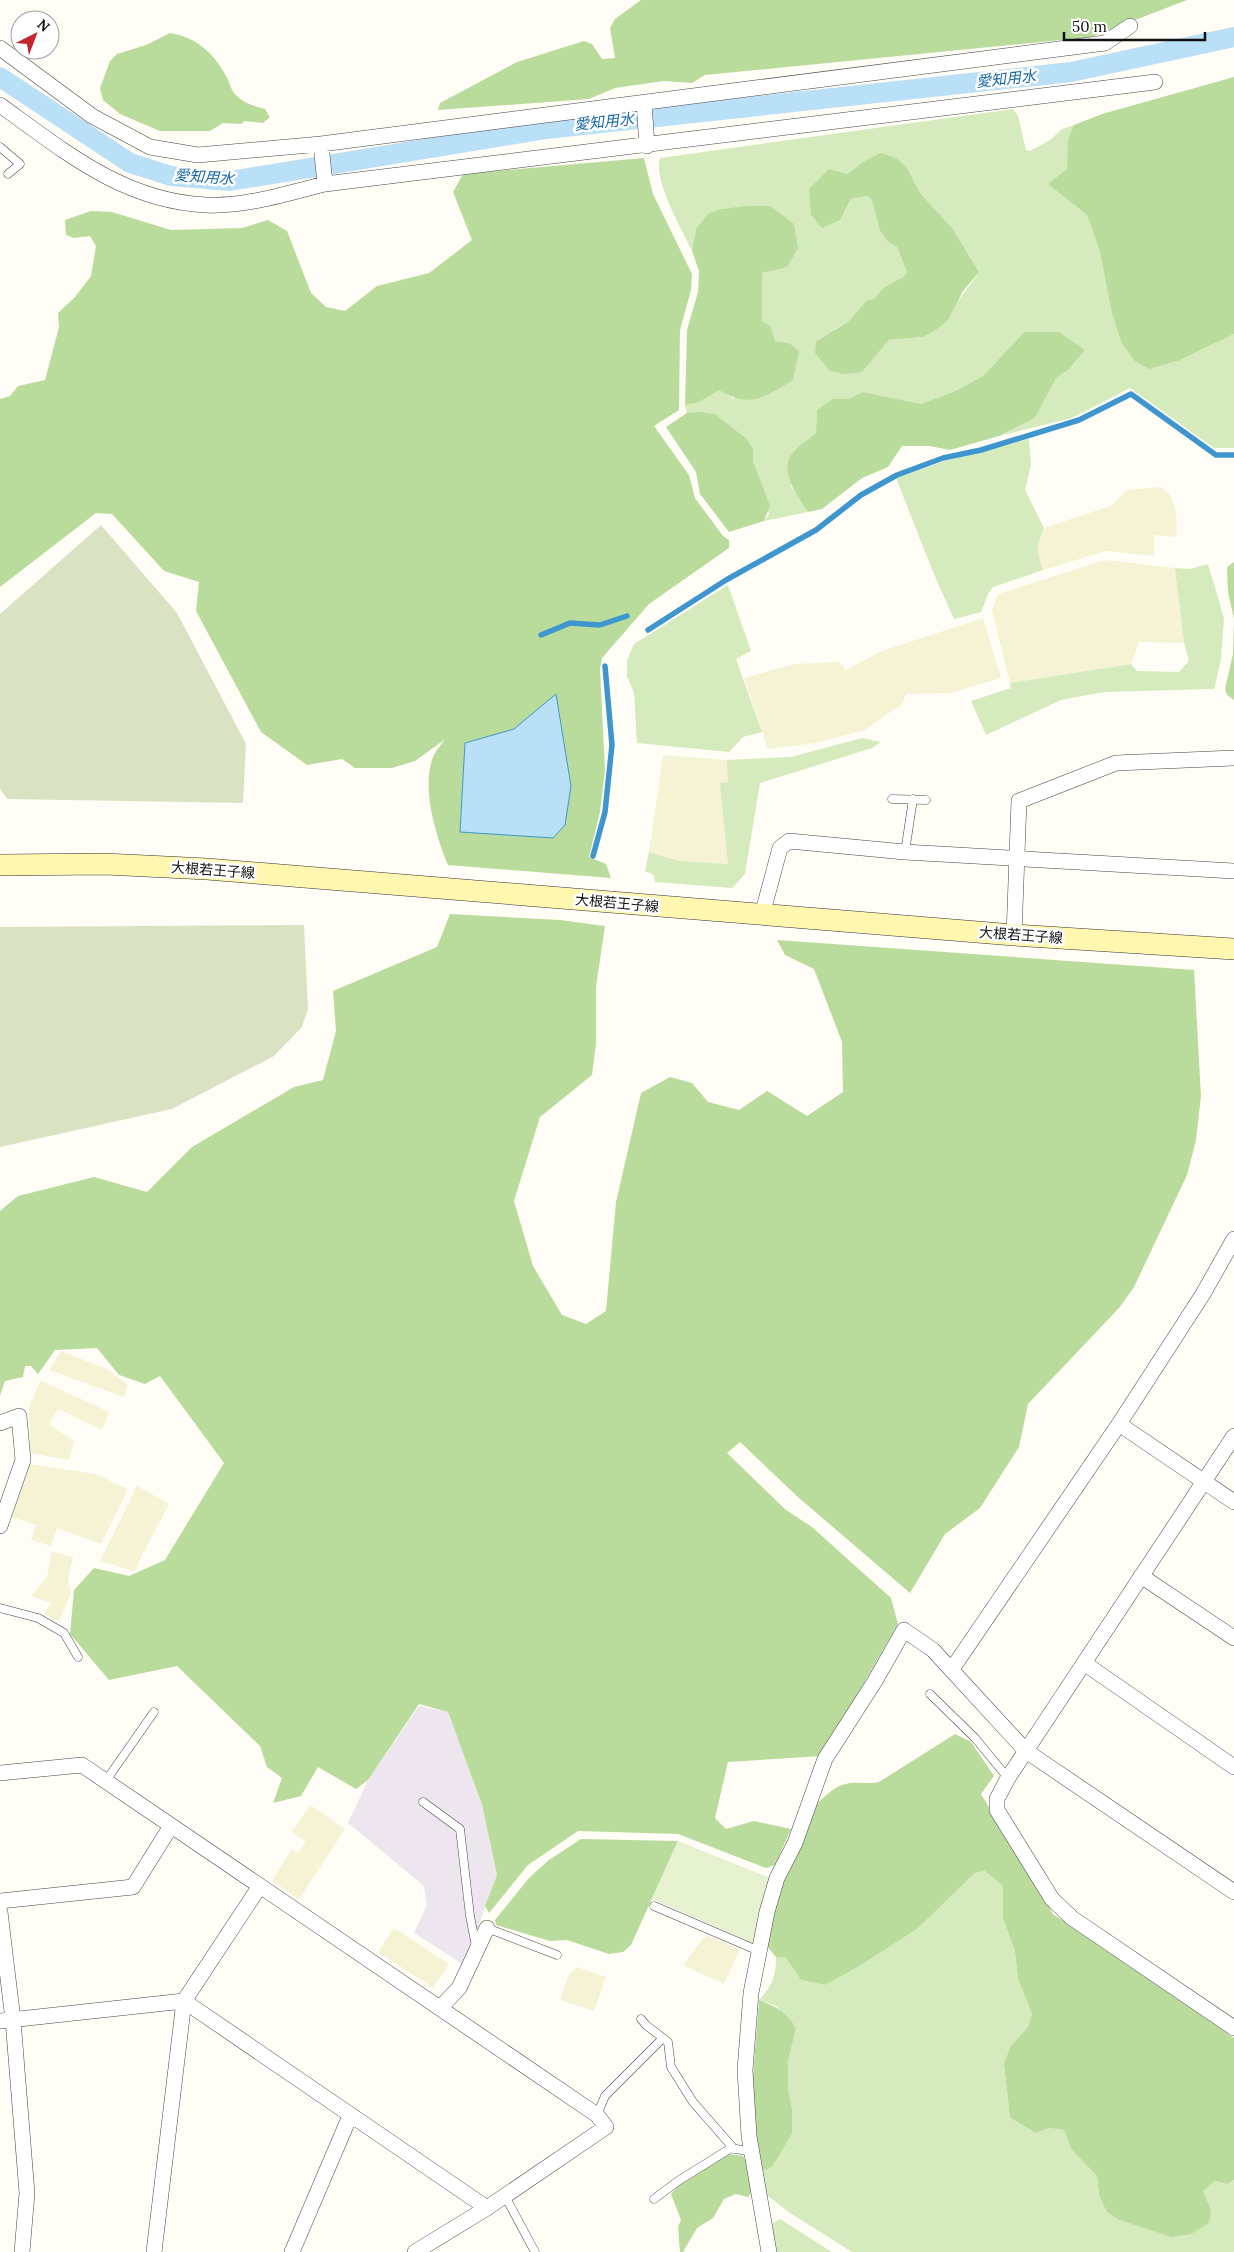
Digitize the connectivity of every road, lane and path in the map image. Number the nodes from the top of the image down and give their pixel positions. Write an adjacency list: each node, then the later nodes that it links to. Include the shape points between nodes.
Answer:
1 (1130, 26): 5 (street, via 1105,43)
2 (0, 48): 8 (street, via 92,116 150,147 198,155)
3 (1155, 82): 6 (street)
4 (0, 105): 10 (street, via 106,179 164,199 206,205 248,202)
5 (644, 107): 6 (street); 8 (street)
6 (647, 143): 10 (street)
7 (0, 147): 9 (lane, via 20,164)
8 (321, 147): 10 (street)
9 (8, 174)
10 (325, 182)
11 (1234, 758): 16 (street, via 1116,763 1020,801)
12 (892, 799): 13 (lane)
13 (913, 799): 14 (lane); 15 (lane)
14 (926, 800)
15 (905, 852): 16 (street); 19 (street, via 789,841 780,848)
16 (1017, 857): 18 (street); 20 (street)
17 (0, 865): 19 (street, 大根若王子線, via 105,864 207,868)
18 (1234, 871)
19 (762, 915): 20 (street, 大根若王子線)
20 (1014, 935): 21 (street, 大根若王子線)
21 (1234, 949)
22 (1234, 1239): 24 (street, via 1203,1294)
23 (0, 1422): 28 (street, via 19,1416 23,1460)
24 (1119, 1424): 26 (street); 34 (street)
25 (1234, 1436): 26 (street)
26 (1203, 1481): 27 (street); 29 (street)
27 (1234, 1502)
28 (0, 1526)
29 (1142, 1576): 31 (street); 33 (street)
30 (0, 1608): 32 (lane, via 38,1618 64,1633)
31 (1234, 1638)
32 (78, 1657)
33 (1084, 1663): 37 (street); 38 (street)
34 (952, 1669): 37 (street); 50 (street, via 933,1650 904,1630 824,1759 795,1843 778,1878 767,1912)
35 (930, 1694): 40 (lane, via 975,1738)
36 (154, 1712): 41 (lane)
37 (1026, 1751): 40 (street); 45 (street)
38 (1234, 1768)
39 (0, 1773): 41 (street, via 82,1765)
40 (1008, 1778): 57 (street, via 997,1799 997,1810 1052,1899 1072,1918)
41 (106, 1782): 43 (street)
42 (423, 1802): 51 (lane, via 460,1829)
43 (172, 1826): 44 (street); 46 (street, via 133,1887)
44 (260, 1886): 53 (street); 54 (street)
45 (1234, 1892)
46 (0, 1902)
47 (654, 1906): 50 (lane)
48 (0, 1912): 56 (street)
49 (487, 1928): 51 (street); 52 (lane)
50 (760, 1951): 62 (street, via 751,1993 745,2070)
51 (477, 1953): 54 (street, via 459,1988)
52 (557, 1954)
53 (184, 2001): 56 (street); 60 (street); 67 (street)
54 (440, 2008): 59 (street)
55 (641, 2018): 58 (lane)
56 (6, 2021): 66 (street, via 27,2192)
57 (1234, 2028)
58 (663, 2038): 59 (lane, via 605,2096); 61 (lane, via 668,2042 671,2067 689,2095)
59 (597, 2115): 63 (street, via 606,2127)
60 (350, 2116): 65 (street); 68 (street)
61 (734, 2149): 62 (lane); 64 (lane, via 678,2181)
62 (752, 2152): 71 (street)
63 (505, 2196): 65 (street); 70 (lane)
64 (654, 2199)
65 (487, 2208): 69 (street)
66 (22, 2252)
67 (154, 2252)
68 (292, 2252)
69 (415, 2252)
70 (535, 2252)
71 (769, 2252)

